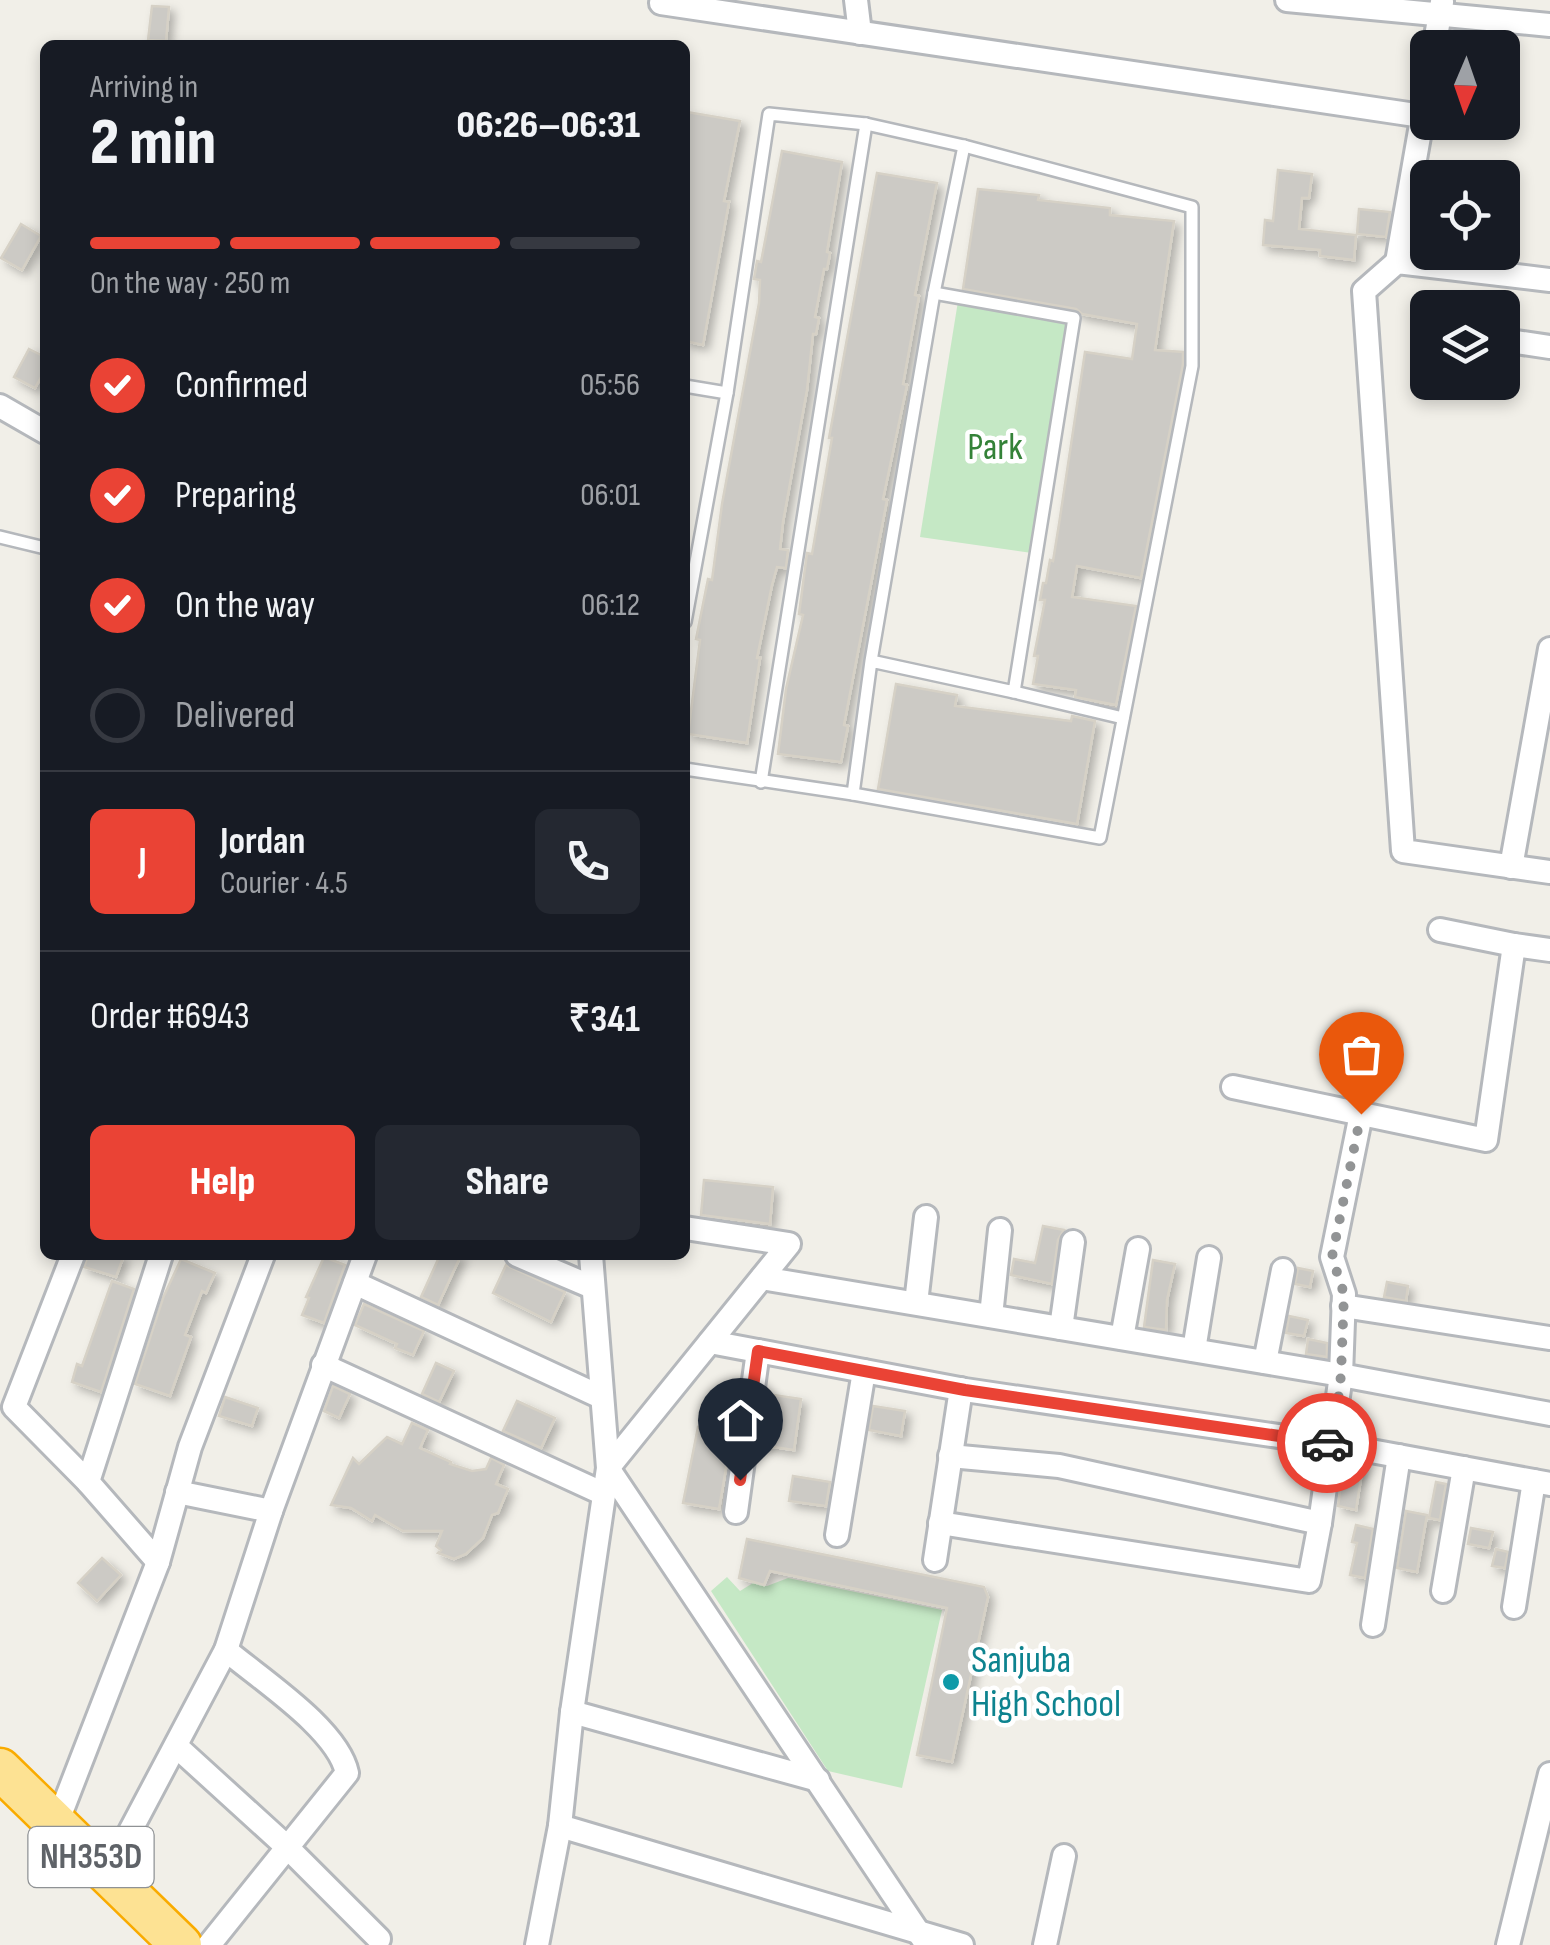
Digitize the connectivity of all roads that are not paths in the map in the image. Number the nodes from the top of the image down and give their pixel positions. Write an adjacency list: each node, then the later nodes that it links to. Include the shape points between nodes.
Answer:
1 (856, 0): 6 (street)
2 (1287, 0): 4 (street)
3 (661, 3): 6 (street)
4 (1441, 7): 5 (street)
5 (1550, 25)
6 (860, 32): 7 (street)
7 (1410, 114)
8 (866, 124): 10 (lane); 17 (lane, via 769,114); 28 (lane)
9 (1418, 140): 11 (street)
10 (964, 146): 13 (lane); 26 (lane, via 1192,207 1192,366)
11 (1397, 262): 12 (street); 30 (street, via 1364,290 1404,851)
12 (1550, 280)
13 (934, 293): 24 (lane); 25 (lane, via 1074,318)
14 (1520, 343): 15 (street)
15 (1550, 347)
16 (690, 387): 17 (lane)
17 (727, 393): 22 (lane)
18 (0, 406): 19 (street)
19 (40, 429)
20 (0, 537): 21 (lane)
21 (40, 547)
22 (690, 595)
23 (1550, 649): 30 (street)
24 (870, 660): 25 (lane); 29 (lane)
25 (1014, 692): 26 (lane)
26 (1124, 718): 29 (lane, via 1100,838)
27 (690, 770): 28 (lane)
28 (761, 782): 29 (lane)
29 (854, 794)
30 (1511, 867): 31 (street)
31 (1550, 872)
32 (1440, 930): 33 (street)
33 (1514, 945): 34 (street); 36 (street, via 1486,1140)
34 (1550, 950)
35 (1233, 1087): 36 (street)
36 (1361, 1114): 54 (street, via 1332,1257)
37 (926, 1217): 53 (street)
38 (690, 1229): 50 (street, via 789,1244)
39 (1000, 1230): 55 (street)
40 (1072, 1242): 56 (street)
41 (1138, 1249): 57 (street)
42 (1209, 1258): 60 (street)
43 (71, 1260): 74 (street, via 14,1407)
44 (159, 1260): 74 (street)
45 (261, 1260): 76 (street)
46 (363, 1260): 51 (street)
47 (529, 1260): 52 (street)
48 (591, 1260): 52 (street)
49 (1283, 1270): 62 (street)
50 (762, 1278): 53 (street); 59 (street)
51 (355, 1283): 63 (street); 67 (street)
52 (592, 1287): 67 (street)
53 (916, 1304): 55 (street)
54 (1343, 1306): 58 (street); 65 (street)
55 (990, 1316): 56 (street)
56 (1061, 1328): 57 (street)
57 (1122, 1338): 60 (street)
58 (1549, 1338)
59 (710, 1342): 61 (street); 72 (street)
60 (1194, 1350): 62 (street)
61 (758, 1351): 64 (street); 79 (street)
62 (1265, 1362): 65 (street)
63 (323, 1364): 77 (street); 78 (street)
64 (864, 1371): 66 (street); 82 (street)
65 (1341, 1375): 68 (street); 69 (street)
66 (961, 1389): 69 (street); 70 (street)
67 (600, 1397): 72 (street)
68 (1550, 1414)
69 (1333, 1444): 71 (street); 81 (street)
70 (950, 1456): 80 (street); 81 (street, via 1059,1466)
71 (1399, 1456): 73 (street); 87 (street)
72 (608, 1468): 77 (street); 93 (street)
73 (1464, 1468): 75 (street); 85 (street)
74 (88, 1482): 84 (street)
75 (1542, 1483): 86 (street)
76 (177, 1492): 78 (street); 84 (street)
77 (604, 1494): 89 (street)
78 (271, 1511): 88 (street)
79 (736, 1512)
80 (940, 1523): 81 (street, via 1310,1581); 83 (street)
81 (1320, 1523)
82 (837, 1535)
83 (934, 1560)
84 (158, 1562): 95 (street)
85 (1442, 1591)
86 (1514, 1607)
87 (1374, 1624)
88 (226, 1650): 90 (street); 97 (street, via 298,1706 344,1760 347,1772)
89 (572, 1712): 93 (street); 96 (street)
90 (176, 1746): 97 (street); 99 (street)
91 (0, 1769): 95 (highway, NH353D)
92 (1550, 1774): 108 (street)
93 (818, 1780): 101 (street)
94 (0, 1806): 102 (highway, NH353D)
95 (57, 1823): 99 (highway, NH353D)
96 (560, 1826): 101 (street); 105 (street)
97 (286, 1846): 100 (street); 104 (street)
98 (1064, 1856): 107 (street)
99 (108, 1873): 103 (highway, NH353D)
100 (378, 1938)
101 (923, 1939): 106 (street)
102 (145, 1945)
103 (181, 1945)
104 (209, 1945)
105 (537, 1945)
106 (962, 1945)
107 (1045, 1945)
108 (1508, 1945)

